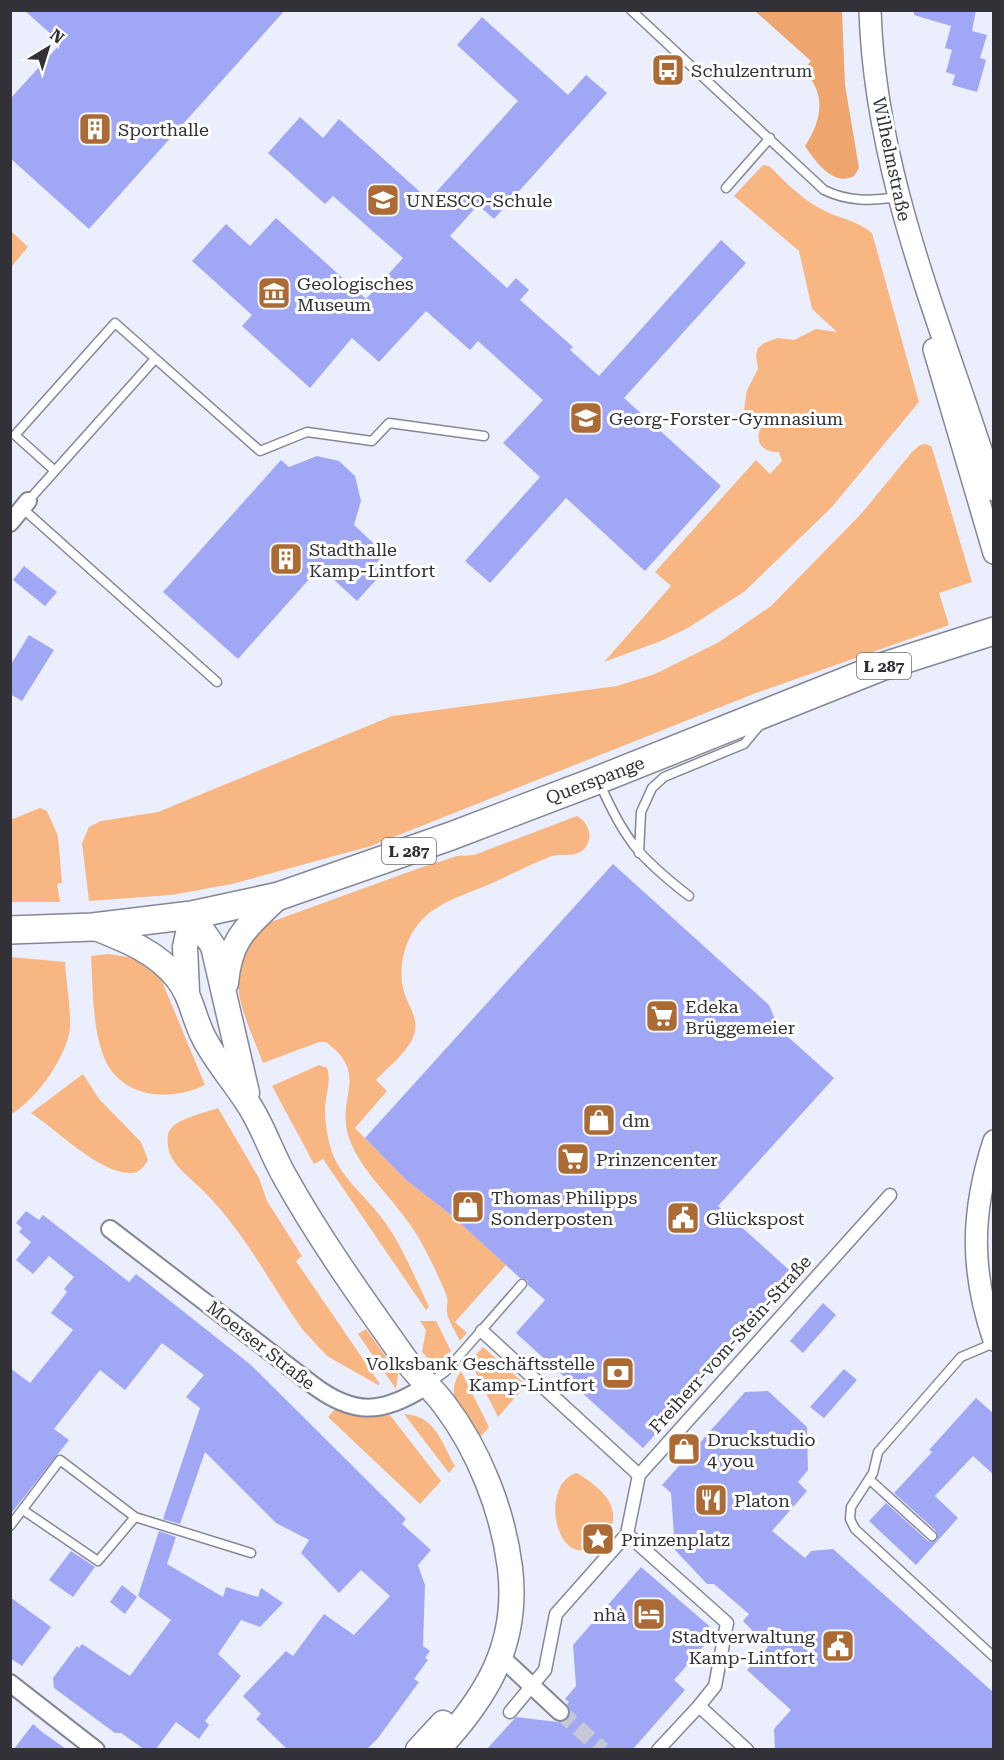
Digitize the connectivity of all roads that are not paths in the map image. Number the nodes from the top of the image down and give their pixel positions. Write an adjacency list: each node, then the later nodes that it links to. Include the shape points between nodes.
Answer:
1 (631, 10): 3 (lane)
2 (870, 10): 5 (street, Wilhelmstraße, via 871,42)
3 (770, 138): 4 (lane); 5 (lane, via 810,179 838,196 872,201)
4 (726, 188)
5 (897, 196): 6 (street, Wilhelmstraße)
6 (929, 304): 10 (street, Wilhelmstraße); 13 (street, Wilhelmstraße, via 934,351)
7 (155, 359): 8 (lane, via 260,451 307,432 372,441 389,423); 9 (lane); 9 (lane, via 115,323 15,435)
8 (484, 436)
9 (55, 471): 11 (lane)
10 (993, 490)
11 (25, 505): 12 (street); 15 (lane)
12 (10, 523)
13 (993, 553)
14 (984, 634): 16 (main road, Querspange / L 287, via 881,667)
15 (217, 682)
16 (771, 711): 17 (main road, Querspange / L 287); 18 (lane, via 744,744 664,777 652,788 641,812)
17 (598, 780): 18 (lane, via 625,836); 19 (main road, Querspange / L 287)
18 (639, 853): 20 (lane)
19 (279, 896): 21 (main road, Querspange / L 287); 25 (main road, via 234,943 228,959)
20 (689, 896)
21 (192, 915): 22 (main road, L 287); 24 (main road, via 185,947); 25 (main road, via 213,946)
22 (93, 927): 23 (main road, L 287); 24 (main road, via 158,959)
23 (10, 930)
24 (187, 992): 26 (main road, via 203,1037)
25 (225, 994): 26 (main road)
26 (249, 1104): 34 (main road, via 285,1177)
27 (993, 1141): 28 (street)
28 (988, 1182): 33 (street, via 978,1198 975,1257 980,1297)
29 (890, 1195): 35 (street, Freiherr-vom-Stein-Straße)
30 (110, 1229): 34 (street, Moerser Straße, via 343,1405 376,1407)
31 (522, 1284): 32 (lane)
32 (482, 1331): 34 (lane); 35 (street)
33 (993, 1342): 36 (lane, via 962,1357 878,1452)
34 (426, 1386): 43 (main road, via 444,1404 464,1437 501,1521 510,1569 511,1604)
35 (639, 1475): 40 (street)
36 (869, 1479): 41 (lane); 44 (lane, via 851,1507 850,1519 855,1529)
37 (22, 1510): 38 (lane, via 98,1561); 38 (lane, via 60,1460); 39 (lane)
38 (135, 1517): 42 (lane)
39 (10, 1526)
40 (627, 1534): 46 (street, via 556,1614 545,1670); 47 (street, via 727,1623 716,1686)
41 (932, 1536)
42 (251, 1553)
43 (497, 1649): 46 (street); 51 (main road, via 465,1699); 52 (main road, via 489,1684)
44 (993, 1657)
45 (10, 1683): 50 (street)
46 (531, 1687): 48 (street); 49 (street)
47 (699, 1706): 53 (street); 54 (street)
48 (510, 1712)
49 (560, 1712)
50 (96, 1749)
51 (418, 1749)
52 (437, 1749)
53 (658, 1749)
54 (747, 1749)

